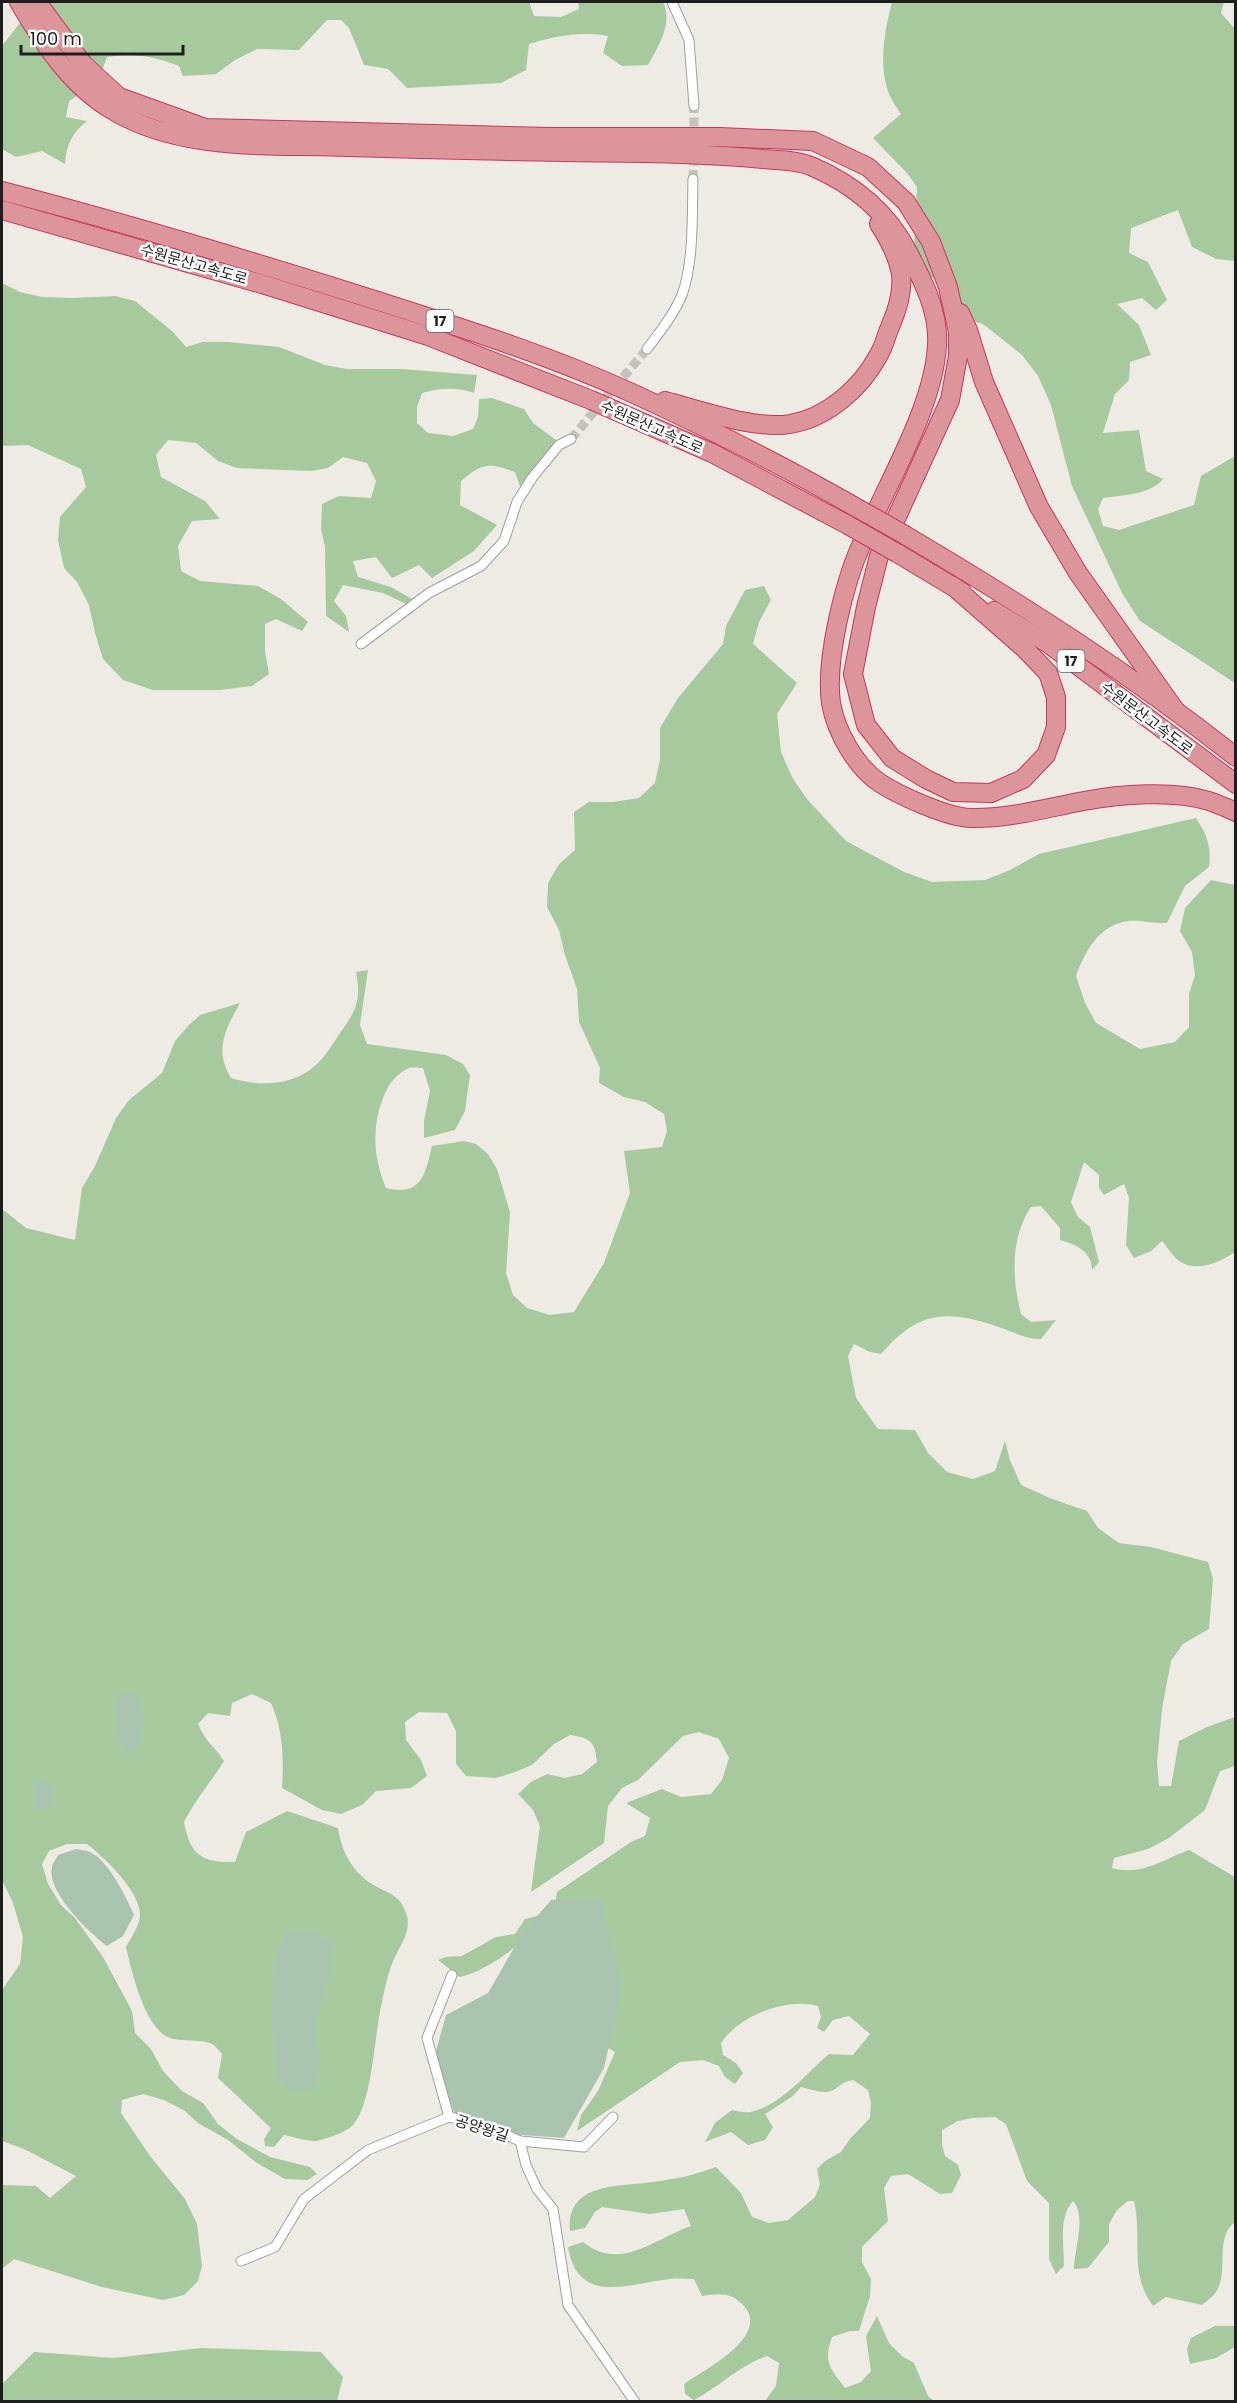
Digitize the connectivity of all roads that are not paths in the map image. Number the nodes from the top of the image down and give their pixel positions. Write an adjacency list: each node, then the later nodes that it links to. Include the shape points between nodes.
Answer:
1 (19, 2): 7 (highway, via 45,46 76,81 111,110 152,129 203,141 719,154 804,163)
2 (38, 2): 9 (highway, via 83,64 119,97 205,128 720,136 813,141 868,167 906,202 931,242)
3 (672, 2): 4 (street, via 689,40)
4 (694, 106)
5 (693, 179): 10 (street, via 689,257 683,290 674,311)
6 (2, 190): 11 (highway, 수원문산고속도로 / 17, via 370,298 532,353)
7 (858, 193): 11 (highway, via 886,234 900,274 900,302 879,356 860,382 838,402 790,424 751,423); 18 (highway, via 874,204 902,239 927,290 938,339 935,369 918,417 860,546 845,591 832,654 831,702 844,745 878,782 932,809 965,818 1017,815 1090,800 1160,795 1204,800)
8 (2, 210): 13 (highway, 수원문산고속도로 / 17, bridge, via 428,336 591,400 679,439 848,525)
9 (948, 287): 13 (highway, via 958,356 950,400 879,556 853,674 866,725 892,758 953,792 991,793 1023,779 1046,755 1056,727 1056,697 1048,673); 15 (highway, via 968,330 984,382 1039,507 1078,573)
10 (647, 349)
11 (630, 392): 15 (highway, 수원문산고속도로 / 17, bridge, via 797,474 905,535 1015,600 1113,664)
12 (572, 439): 14 (street, via 559,445 532,478 517,502 504,541 481,566 429,593)
13 (953, 586): 17 (highway, 수원문산고속도로 / 17, via 1049,644)
14 (361, 644)
15 (1174, 710): 16 (highway, 수원문산고속도로 / 17)
16 (1236, 757)
17 (1236, 784)
18 (1236, 812)
19 (452, 1975): 20 (street, via 427,2038)
20 (449, 2117): 22 (street, 공양왕길, via 481,2124); 23 (street, 공양왕길, via 368,2150 304,2199 274,2247)
21 (613, 2117): 22 (street, via 584,2147)
22 (520, 2141): 24 (street, 공양왕길, via 537,2189 553,2209 568,2305)
23 (241, 2261)
24 (635, 2402)

